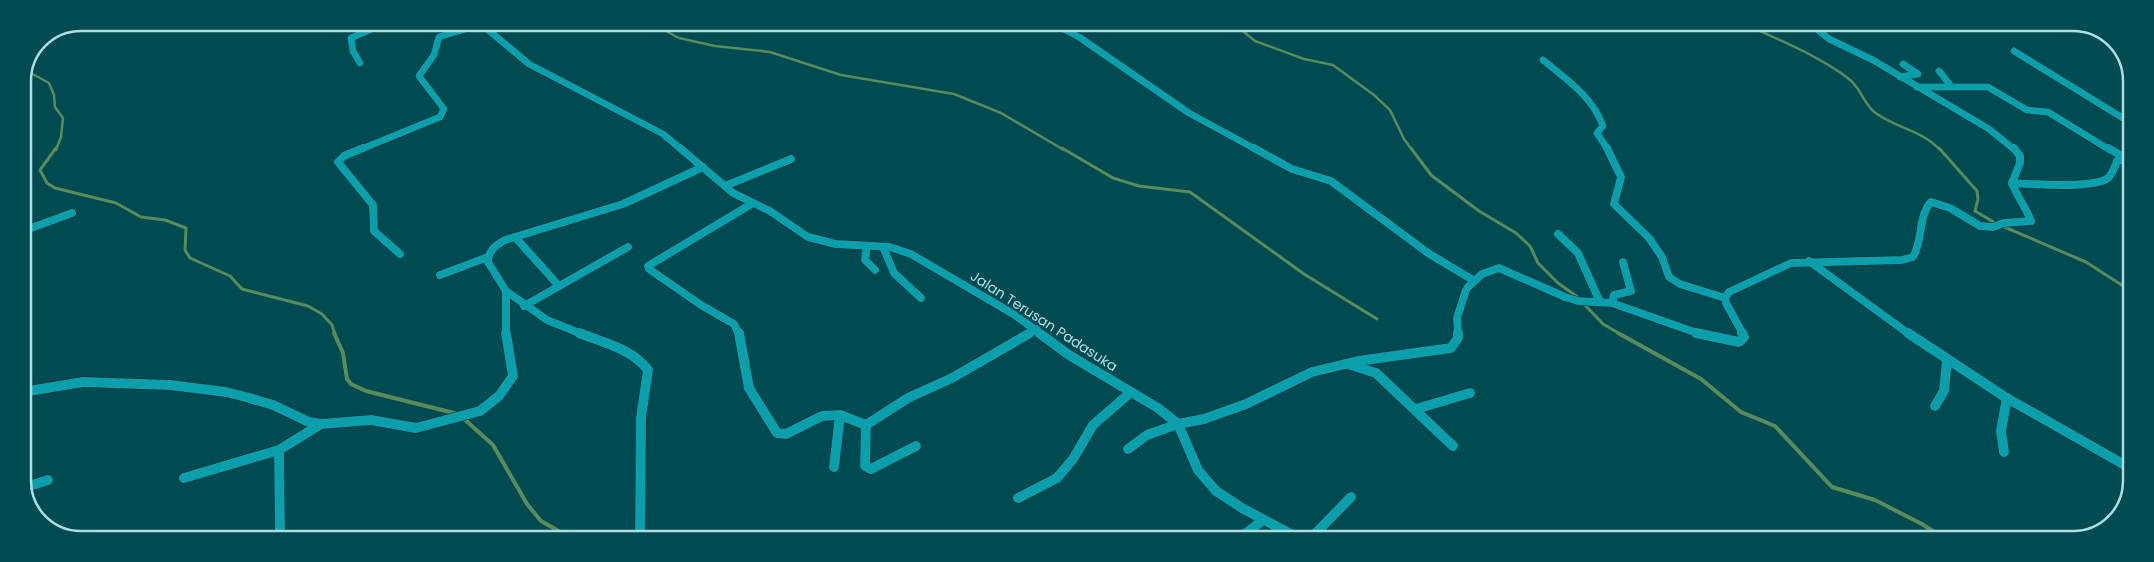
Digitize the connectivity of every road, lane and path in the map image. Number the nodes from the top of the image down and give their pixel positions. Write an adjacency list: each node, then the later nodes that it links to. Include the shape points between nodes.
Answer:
1 (367, 31): 8 (street, via 350,38 352,51)
2 (457, 31): 29 (street, via 437,38 434,55 419,76 444,108 440,118 344,156 338,162 373,205 374,231)
3 (490, 31): 18 (street, Jalan Terusan Padasuka, via 529,64 663,134)
4 (1067, 31): 36 (street, via 1189,113 1292,168 1331,181)
5 (1819, 31): 11 (street)
6 (2014, 51): 14 (street)
7 (1543, 60): 39 (street, via 1581,93 1601,119 1603,126 1597,133 1615,162 1622,182 1613,196 1614,204 1649,238 1662,257 1669,278)
8 (360, 63)
9 (1904, 64): 11 (street, via 1918,74)
10 (1939, 71): 12 (street)
11 (1900, 77): 13 (street)
12 (1951, 86): 13 (street); 15 (street, via 1990,88 2027,110 2048,112)
13 (1917, 87): 19 (street, via 1990,129 2016,149 2020,163)
14 (2123, 118)
15 (2123, 157)
16 (792, 159): 20 (street)
17 (2123, 160): 19 (street, via 2117,161 2110,175 2101,181)
18 (703, 167): 20 (street, Jalan Terusan Padasuka); 25 (street, via 623,204)
19 (2012, 183): 31 (street, via 2031,222 1986,227 1942,204 1931,202 1927,204 1923,234 1913,257 1902,260)
20 (725, 186): 21 (street, Jalan Terusan Padasuka)
21 (753, 203): 26 (street, Jalan Terusan Padasuka, via 770,210 814,240); 52 (street, via 650,263 649,270 734,324 738,330 749,388 777,433 786,434 822,416)
22 (72, 213): 23 (street)
23 (31, 228)
24 (1558, 234): 40 (street, via 1578,253)
25 (515, 236): 30 (street, via 495,246); 35 (street)
26 (867, 246): 28 (street, Jalan Terusan Padasuka); 33 (street, via 865,260)
27 (628, 247): 35 (street)
28 (883, 247): 38 (street, via 894,273); 43 (street, Jalan Terusan Padasuka, via 911,254)
29 (400, 254)
30 (488, 257): 34 (street); 37 (street)
31 (1809, 261): 39 (street, via 1791,263 1771,271 1735,288); 44 (street, via 1874,311)
32 (1623, 262): 41 (street, via 1631,291 1614,295)
33 (874, 270)
34 (440, 275)
35 (559, 286): 42 (street)
36 (1469, 286): 40 (street, via 1493,268 1499,268 1565,297); 45 (street, via 1457,318 1458,338 1451,348)
37 (506, 291): 42 (street); 53 (street, via 506,336 513,376 508,387 491,403 480,410 416,428 371,420)
38 (921, 298)
39 (1725, 298): 41 (street, via 1743,332 1744,340 1739,342 1699,334)
40 (1600, 302): 41 (street)
41 (1612, 303)
42 (524, 306): 70 (street, via 547,320 628,353 641,360 648,370 640,418)
43 (1037, 329): 47 (street, Jalan Terusan Padasuka, via 1069,356); 55 (street, via 952,378 908,398)
44 (1947, 360): 49 (street); 50 (street, via 1945,390 1942,400)
45 (1343, 363): 51 (street, via 1376,373); 54 (street, via 1312,372 1231,410)
46 (31, 390): 53 (street, via 83,382 199,388 246,397)
47 (1131, 392): 54 (street, Jalan Terusan Padasuka); 67 (street, via 1097,420 1057,478)
48 (1470, 393): 51 (street)
49 (2007, 398): 60 (street, via 2001,431); 61 (street)
50 (1935, 406)
51 (1416, 409): 57 (street)
52 (840, 415): 55 (street); 62 (street)
53 (321, 424): 59 (street)
54 (1178, 424): 58 (street, via 1147,435); 68 (street, via 1198,470 1211,487)
55 (866, 425): 56 (street, via 867,468 871,469)
56 (916, 446)
57 (1454, 446)
58 (1128, 449)
59 (279, 450): 63 (street); 69 (street)
60 (2004, 452)
61 (2123, 464)
62 (834, 467)
63 (184, 478)
64 (48, 480): 65 (street)
65 (31, 485)
66 (1351, 497): 73 (street)
67 (1018, 498)
68 (1263, 520): 71 (street); 72 (street)
69 (280, 531)
70 (640, 531)
71 (1249, 531)
72 (1283, 531)
73 (1318, 531)

